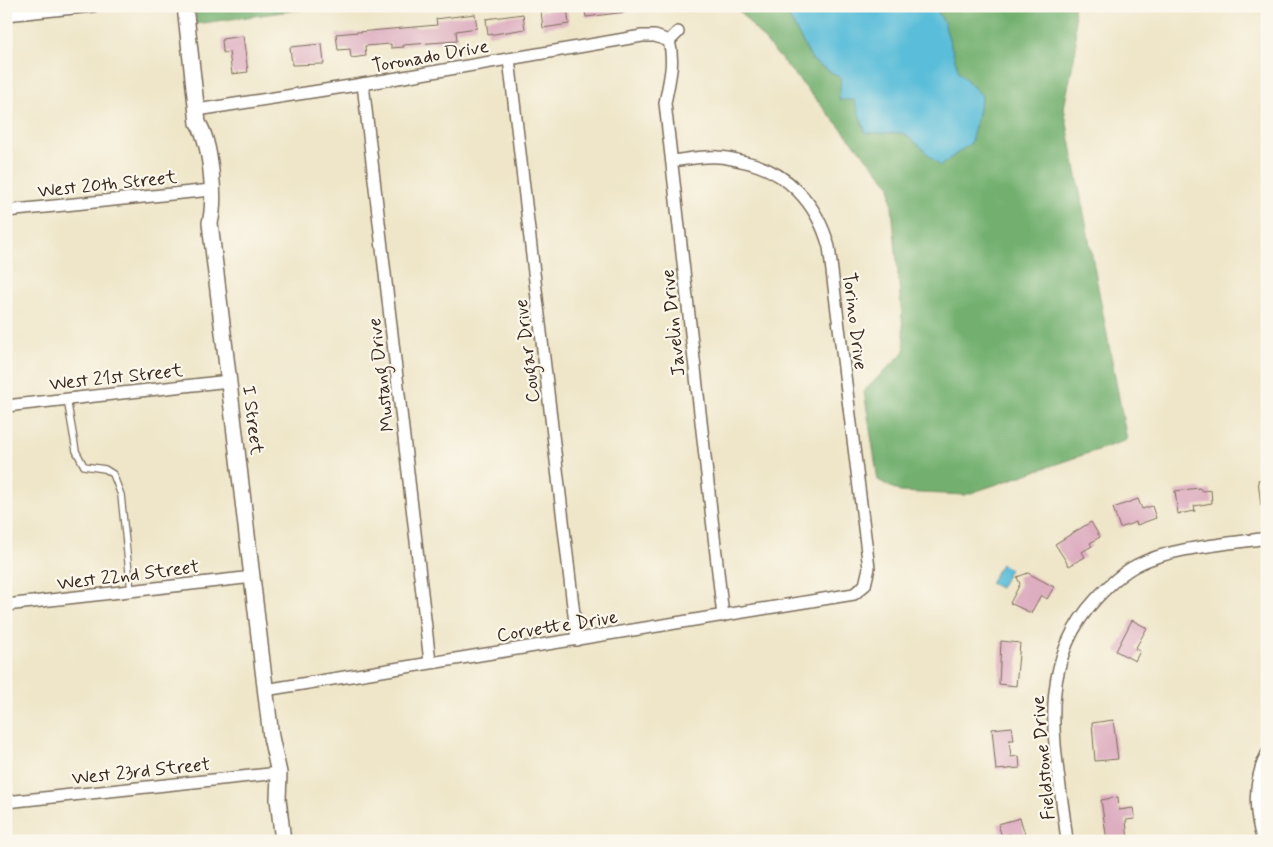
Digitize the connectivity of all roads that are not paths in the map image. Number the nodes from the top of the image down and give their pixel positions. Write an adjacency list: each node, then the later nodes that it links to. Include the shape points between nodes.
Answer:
1 (93, 6): 3 (street)
2 (185, 6): 8 (street, I Street)
3 (6, 16)
4 (678, 32): 5 (street)
5 (669, 41): 6 (street, Toronado Drive, via 642,36); 9 (street, Javelin Drive, via 672,68 665,103)
6 (509, 58): 7 (street, Toronado Drive); 21 (street, Cougar Drive)
7 (364, 84): 8 (street, Toronado Drive); 22 (street, Mustang Drive)
8 (197, 110): 10 (street, I Street, via 198,123 208,148)
9 (672, 160): 18 (street, Torino Drive, via 719,156 752,163 781,176 806,197 824,228 830,247 869,568 865,585); 20 (street, Javelin Drive)
10 (211, 190): 11 (street, West 20th Street); 12 (street, I Street, via 213,211 210,223)
11 (6, 211)
12 (229, 381): 13 (street, West 21st Street); 16 (street, I Street)
13 (66, 399): 14 (street, West 21st Street); 17 (lane, via 76,451 84,466 105,469 114,474)
14 (6, 406)
15 (1267, 538): 28 (street, Fieldstone Drive, via 1166,554 1137,565 1111,583 1086,609 1066,643 1054,688 1053,710)
16 (253, 577): 17 (street, West 22nd Street); 23 (street, I Street)
17 (131, 591): 19 (street, West 22nd Street)
18 (854, 594): 20 (street, Corvette Drive)
19 (6, 605)
20 (723, 616): 21 (street, Corvette Drive)
21 (577, 640): 22 (street, Corvette Drive)
22 (430, 662): 23 (street, Corvette Drive)
23 (265, 690): 25 (street, I Street)
24 (1267, 754): 29 (street, via 1257,790 1257,822)
25 (279, 773): 26 (street, West 23rd Street); 27 (street, I Street, via 278,799)
26 (6, 802)
27 (283, 841)
28 (1067, 841)
29 (1263, 841)

